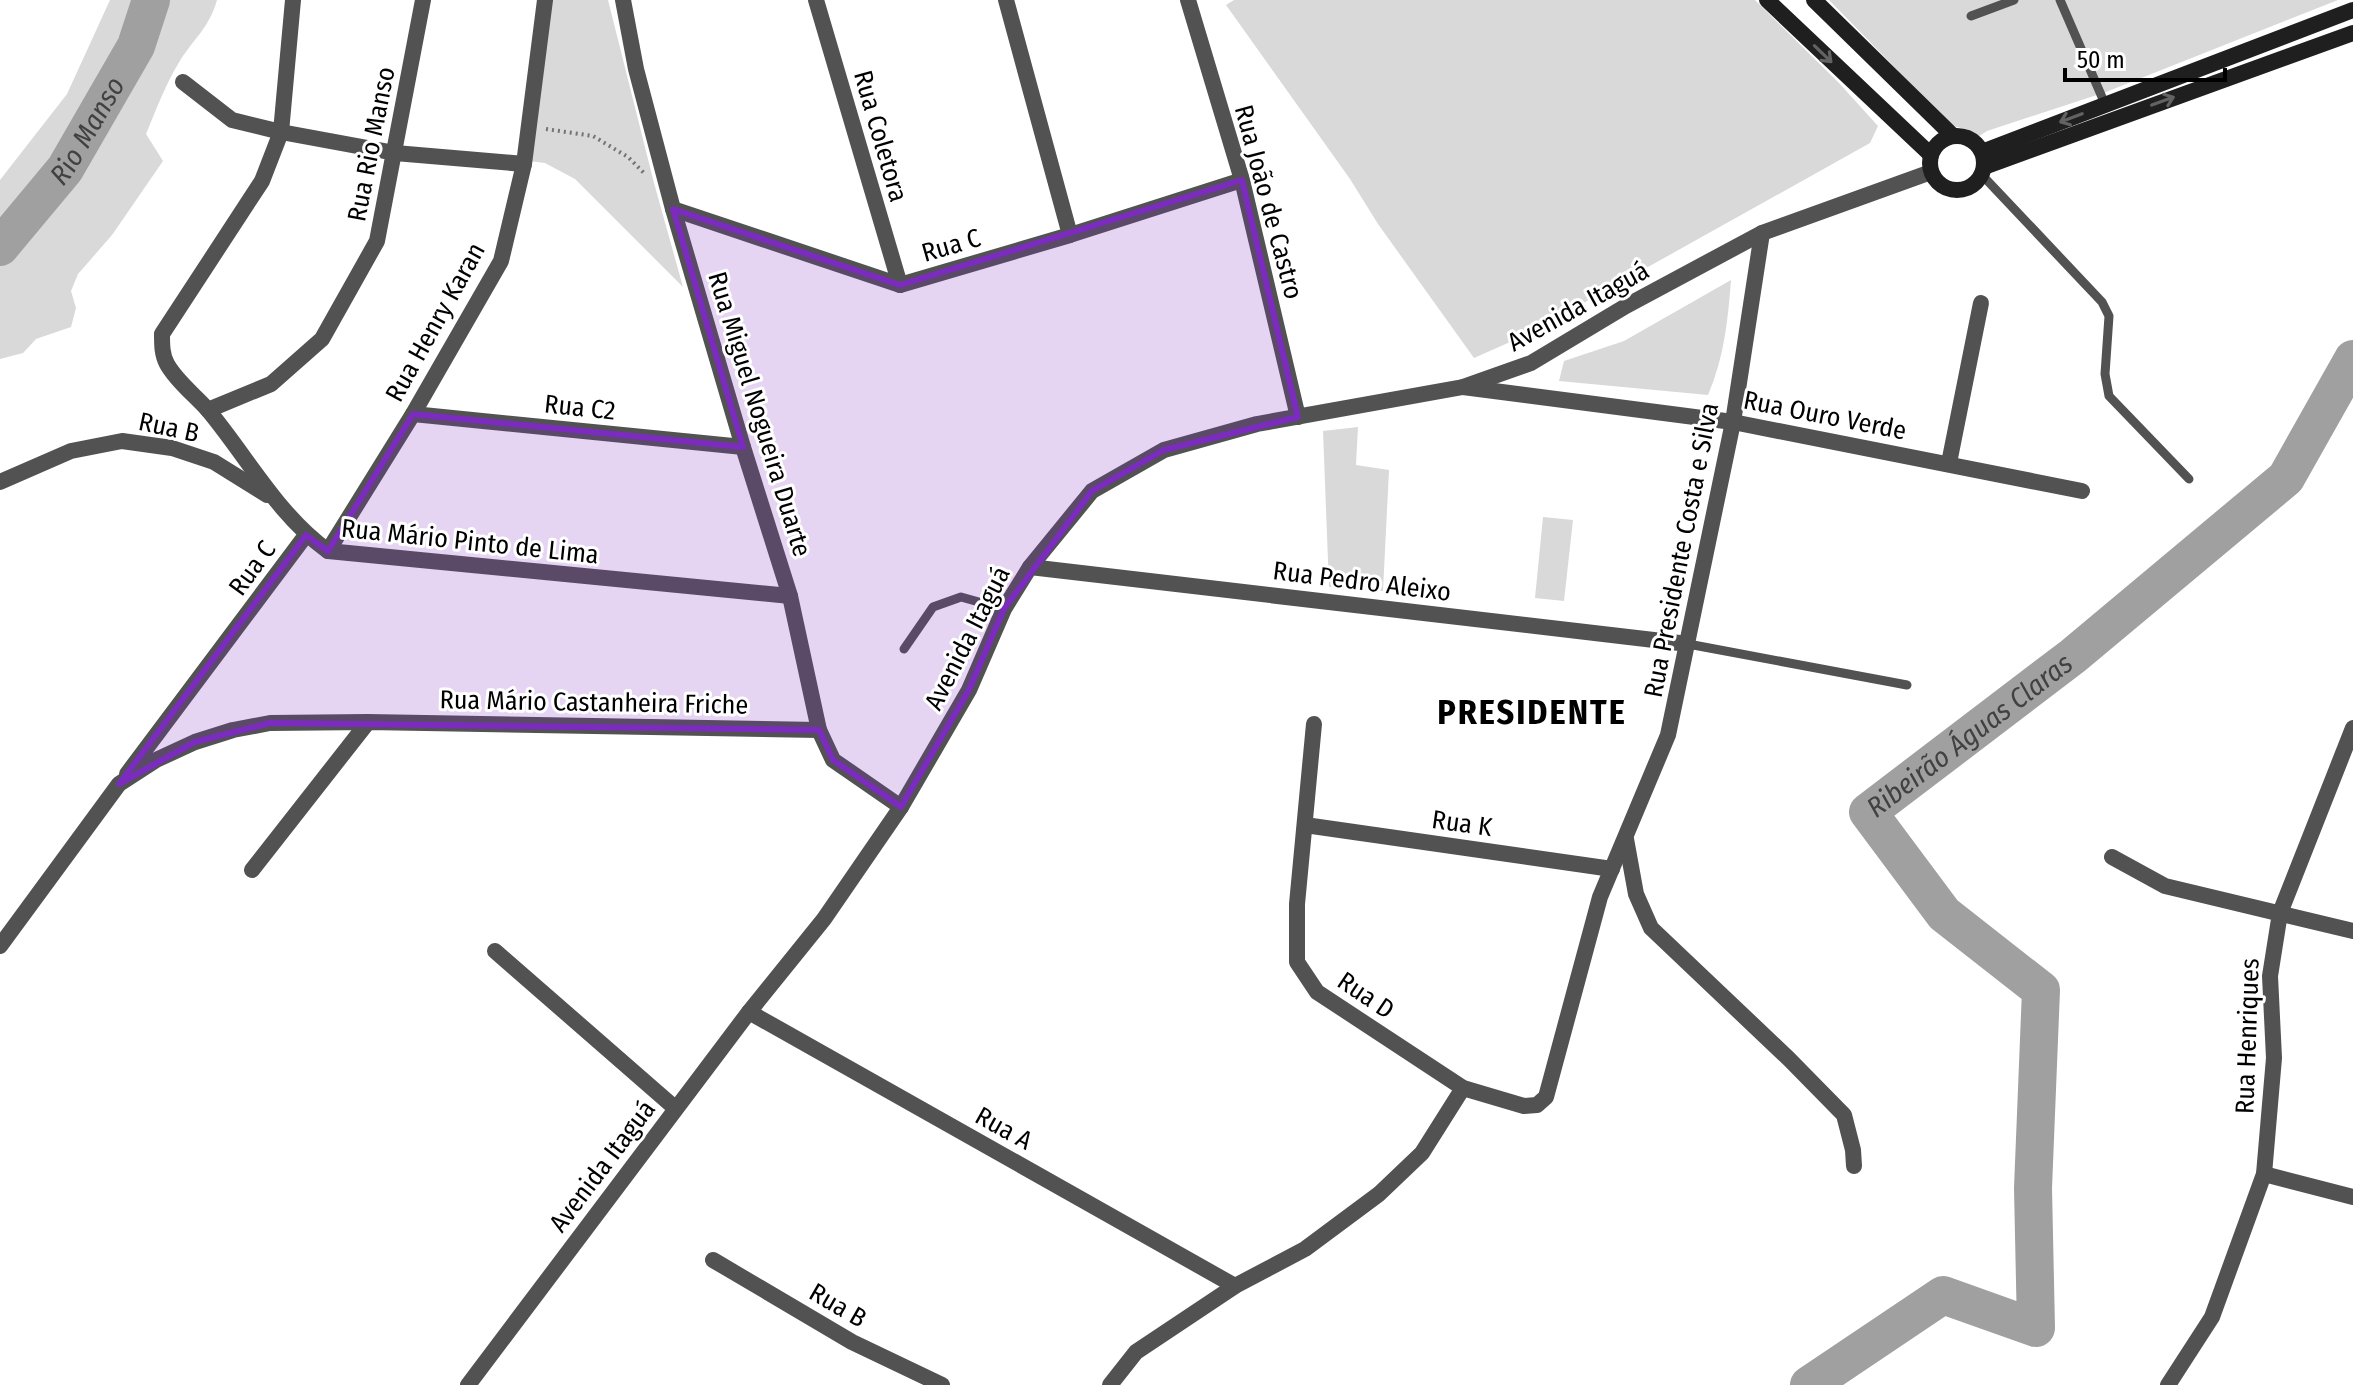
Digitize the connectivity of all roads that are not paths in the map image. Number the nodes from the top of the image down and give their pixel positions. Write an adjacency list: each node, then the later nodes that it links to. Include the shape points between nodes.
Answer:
1 (293, 0): 17 (street)
2 (423, 0): 19 (street, Rua Rio Manso)
3 (545, 0): 21 (street, Rua Henry Karan)
4 (623, 0): 25 (street, Rua Miguel Nogueira Duarte)
5 (816, 0): 28 (street, Rua Coletora)
6 (1006, 0): 27 (street)
7 (1188, 0): 24 (street, Rua João de Castro)
8 (1767, 0): 20 (main road, one-way to 20)
9 (1814, 0): 18 (main road)
10 (2014, 0): 13 (lane)
11 (2060, 0): 16 (lane)
12 (2353, 10): 16 (main road)
13 (1971, 16)
14 (2353, 33): 22 (main road, one-way to 14)
15 (183, 82): 17 (street, via 232,120)
16 (2105, 104): 22 (main road, one-way to 22)
17 (281, 132): 19 (street); 31 (street, Rua Mário Pinto de Lima, via 262,181 162,334 166,362)
18 (1953, 136): 20 (main road, via 1939,142); 22 (main road, via 1970,139)
19 (395, 153): 21 (street); 31 (street, Rua Rio Manso, via 377,241 322,339 271,384)
20 (1931, 155): 23 (main road)
21 (524, 164): 32 (street, Rua Henry Karan, via 501,261)
22 (1983, 165): 23 (main road, via 1976,183 1960,191 1942,187); 37 (lane, via 2102,302 2109,316 2109,396)
23 (1931, 172): 26 (street, Avenida Itaguá)
24 (1242, 180): 27 (street, Rua C); 33 (street, Rua João de Castro)
25 (673, 209): 28 (street, Rua C); 35 (street, Rua Miguel Nogueira Duarte)
26 (1762, 233): 30 (street, Avenida Itaguá, via 1531,363); 34 (street, Rua Presidente Costa e Silva)
27 (1070, 235): 28 (street, Rua C)
28 (900, 285)
29 (1981, 303): 36 (street)
30 (1463, 387): 33 (street, Avenida Itaguá); 34 (street, Rua Ouro Verde)
31 (208, 410): 40 (street, Rua Mário Pinto de Lima)
32 (413, 414): 35 (street, Rua C2); 42 (street, Rua Henry Karan)
33 (1298, 417): 43 (street, Avenida Itaguá, via 1164,450 1092,491)
34 (1733, 422): 36 (street, Rua Ouro Verde); 46 (street, Rua Presidente Costa e Silva)
35 (743, 447): 44 (street, Rua Miguel Nogueira Duarte)
36 (1949, 463): 39 (street, Rua Ouro Verde)
37 (2189, 479)
38 (0, 482): 40 (street, Rua B, via 71,451 122,441 172,448 214,462)
39 (2082, 491)
40 (275, 500): 41 (street, Rua Mário Pinto de Lima)
41 (306, 535): 42 (street, Rua Mário Pinto de Lima); 53 (street, Rua C)
42 (328, 551): 44 (street, Rua Mário Pinto de Lima)
43 (1030, 567): 45 (street, Avenida Itaguá); 46 (street, Rua Pedro Aleixo)
44 (790, 596): 52 (street, Rua Miguel Nogueira Duarte)
45 (1004, 609): 47 (lane, via 961,597 933,607); 54 (street, Avenida Itaguá, via 969,690)
46 (1688, 644): 48 (lane); 56 (street, Rua Presidente Costa e Silva, via 1668,735)
47 (904, 649)
48 (1907, 685)
49 (368, 722): 52 (street, Rua Mário Castanheira Friche); 53 (street, Rua Mário Castanheira Friche, via 270,723 233,730 156,760); 59 (street)
50 (1314, 724): 55 (street, Rua D)
51 (2353, 728): 60 (street, Rua Henriques)
52 (819, 730): 54 (street, Rua Miguel Nogueira Duarte, via 833,760)
53 (119, 784): 62 (street, Rua Mário Castanheira Friche)
54 (901, 807): 64 (street, Avenida Itaguá, via 824,919)
55 (1305, 825): 58 (street, Rua K); 65 (street, Rua D, via 1297,962 1317,992)
56 (1626, 838): 58 (street, Rua Presidente Costa e Silva); 68 (street, via 1636,894 1651,928 1844,1115)
57 (2112, 857): 60 (street, via 2165,886)
58 (1612, 869): 66 (street, Rua Presidente Costa e Silva)
59 (252, 870)
60 (2280, 913): 61 (street); 69 (street, Rua Henriques, via 2270,976 2274,1058)
61 (2351, 930)
62 (0, 946)
63 (495, 951): 67 (street)
64 (749, 1012): 67 (street, Avenida Itaguá); 72 (street, Rua A)
65 (1463, 1088): 66 (street, Rua D, via 1524,1106); 72 (street, via 1422,1153 1379,1194 1305,1249)
66 (1546, 1097)
67 (675, 1108): 73 (street, Avenida Itaguá)
68 (1854, 1166)
69 (2264, 1174): 70 (street); 76 (street, Rua Henriques, via 2212,1317)
70 (2353, 1197)
71 (713, 1260): 74 (street, Rua B, via 852,1342)
72 (1235, 1286): 75 (street, via 1136,1352)
73 (468, 1385)
74 (942, 1385)
75 (1110, 1385)
76 (2168, 1385)

